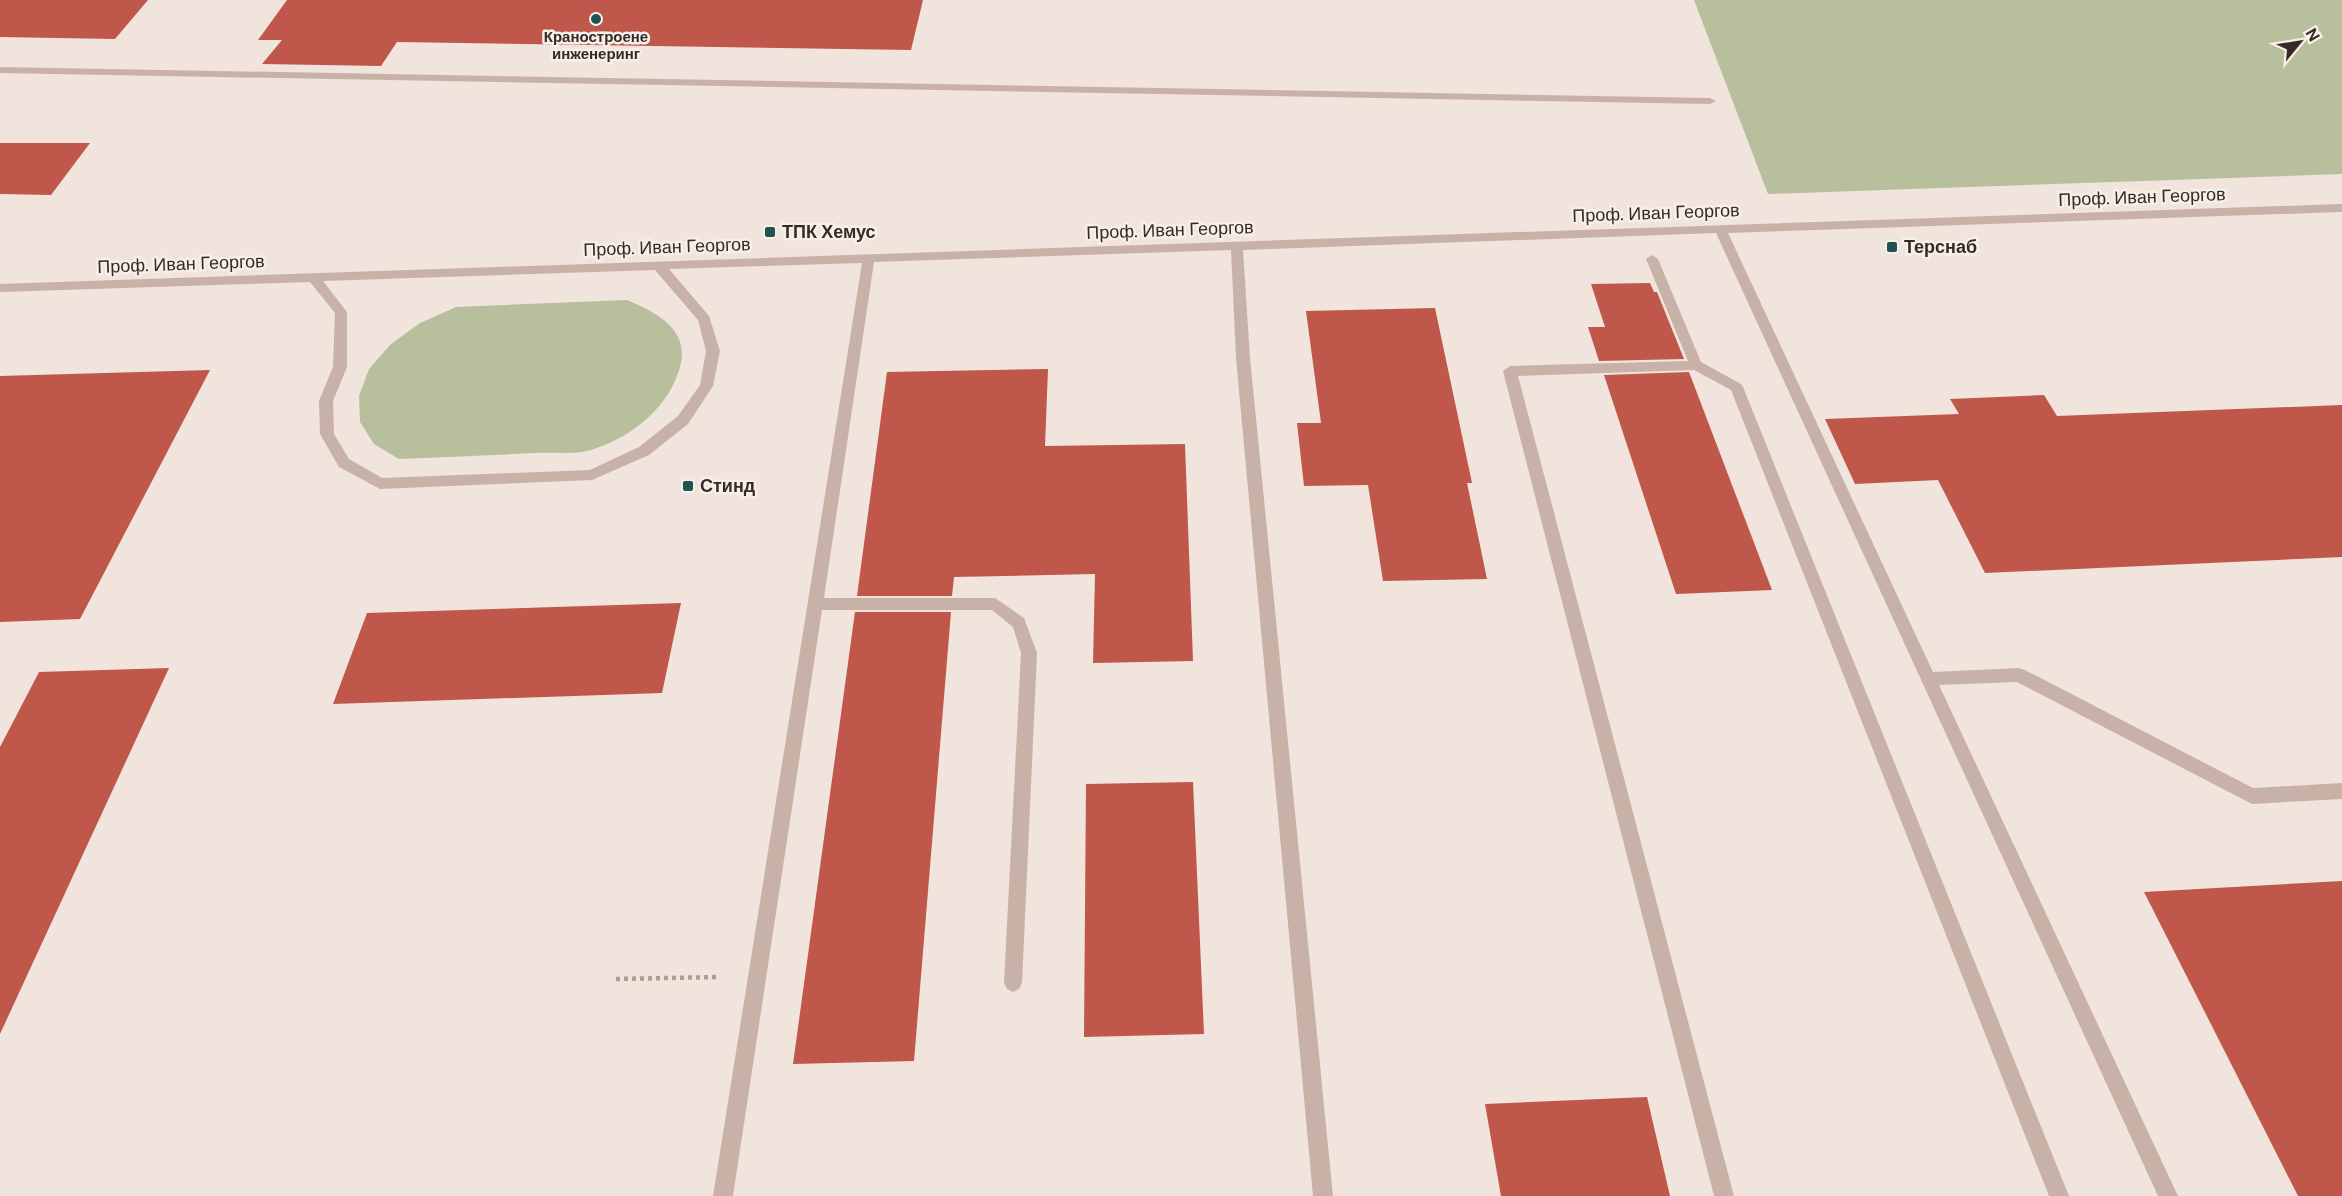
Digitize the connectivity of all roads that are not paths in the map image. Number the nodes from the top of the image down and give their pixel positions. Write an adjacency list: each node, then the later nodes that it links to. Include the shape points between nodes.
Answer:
1 (0, 70): 2 (street)
2 (1710, 101)
3 (2342, 208): 4 (street, Проф. Иван Георгов)
4 (1720, 229): 5 (street, Проф. Иван Георгов); 13 (street)
5 (1237, 246): 6 (street, Проф. Иван Георгов); 17 (street, via 1243,358)
6 (869, 257): 8 (street, Проф. Иван Георгов); 12 (street)
7 (1652, 259): 11 (street)
8 (657, 265): 9 (street, Проф. Иван Георгов); 9 (street, via 704,319 713,351 706,386 683,420 644,452 592,475 380,484 344,463 327,434 326,401 340,367 341,312)
9 (313, 277): 10 (street, Проф. Иван Георгов)
10 (0, 288)
11 (1696, 364): 18 (street, via 1510,371); 19 (street, via 1736,387)
12 (816, 604): 15 (street, via 995,604 1019,623 1029,653); 16 (street)
13 (1929, 679): 14 (street, via 2019,675 2252,796); 20 (street)
14 (2342, 791)
15 (1013, 983)
16 (723, 1196)
17 (1323, 1196)
18 (1724, 1196)
19 (2059, 1196)
20 (2168, 1196)

